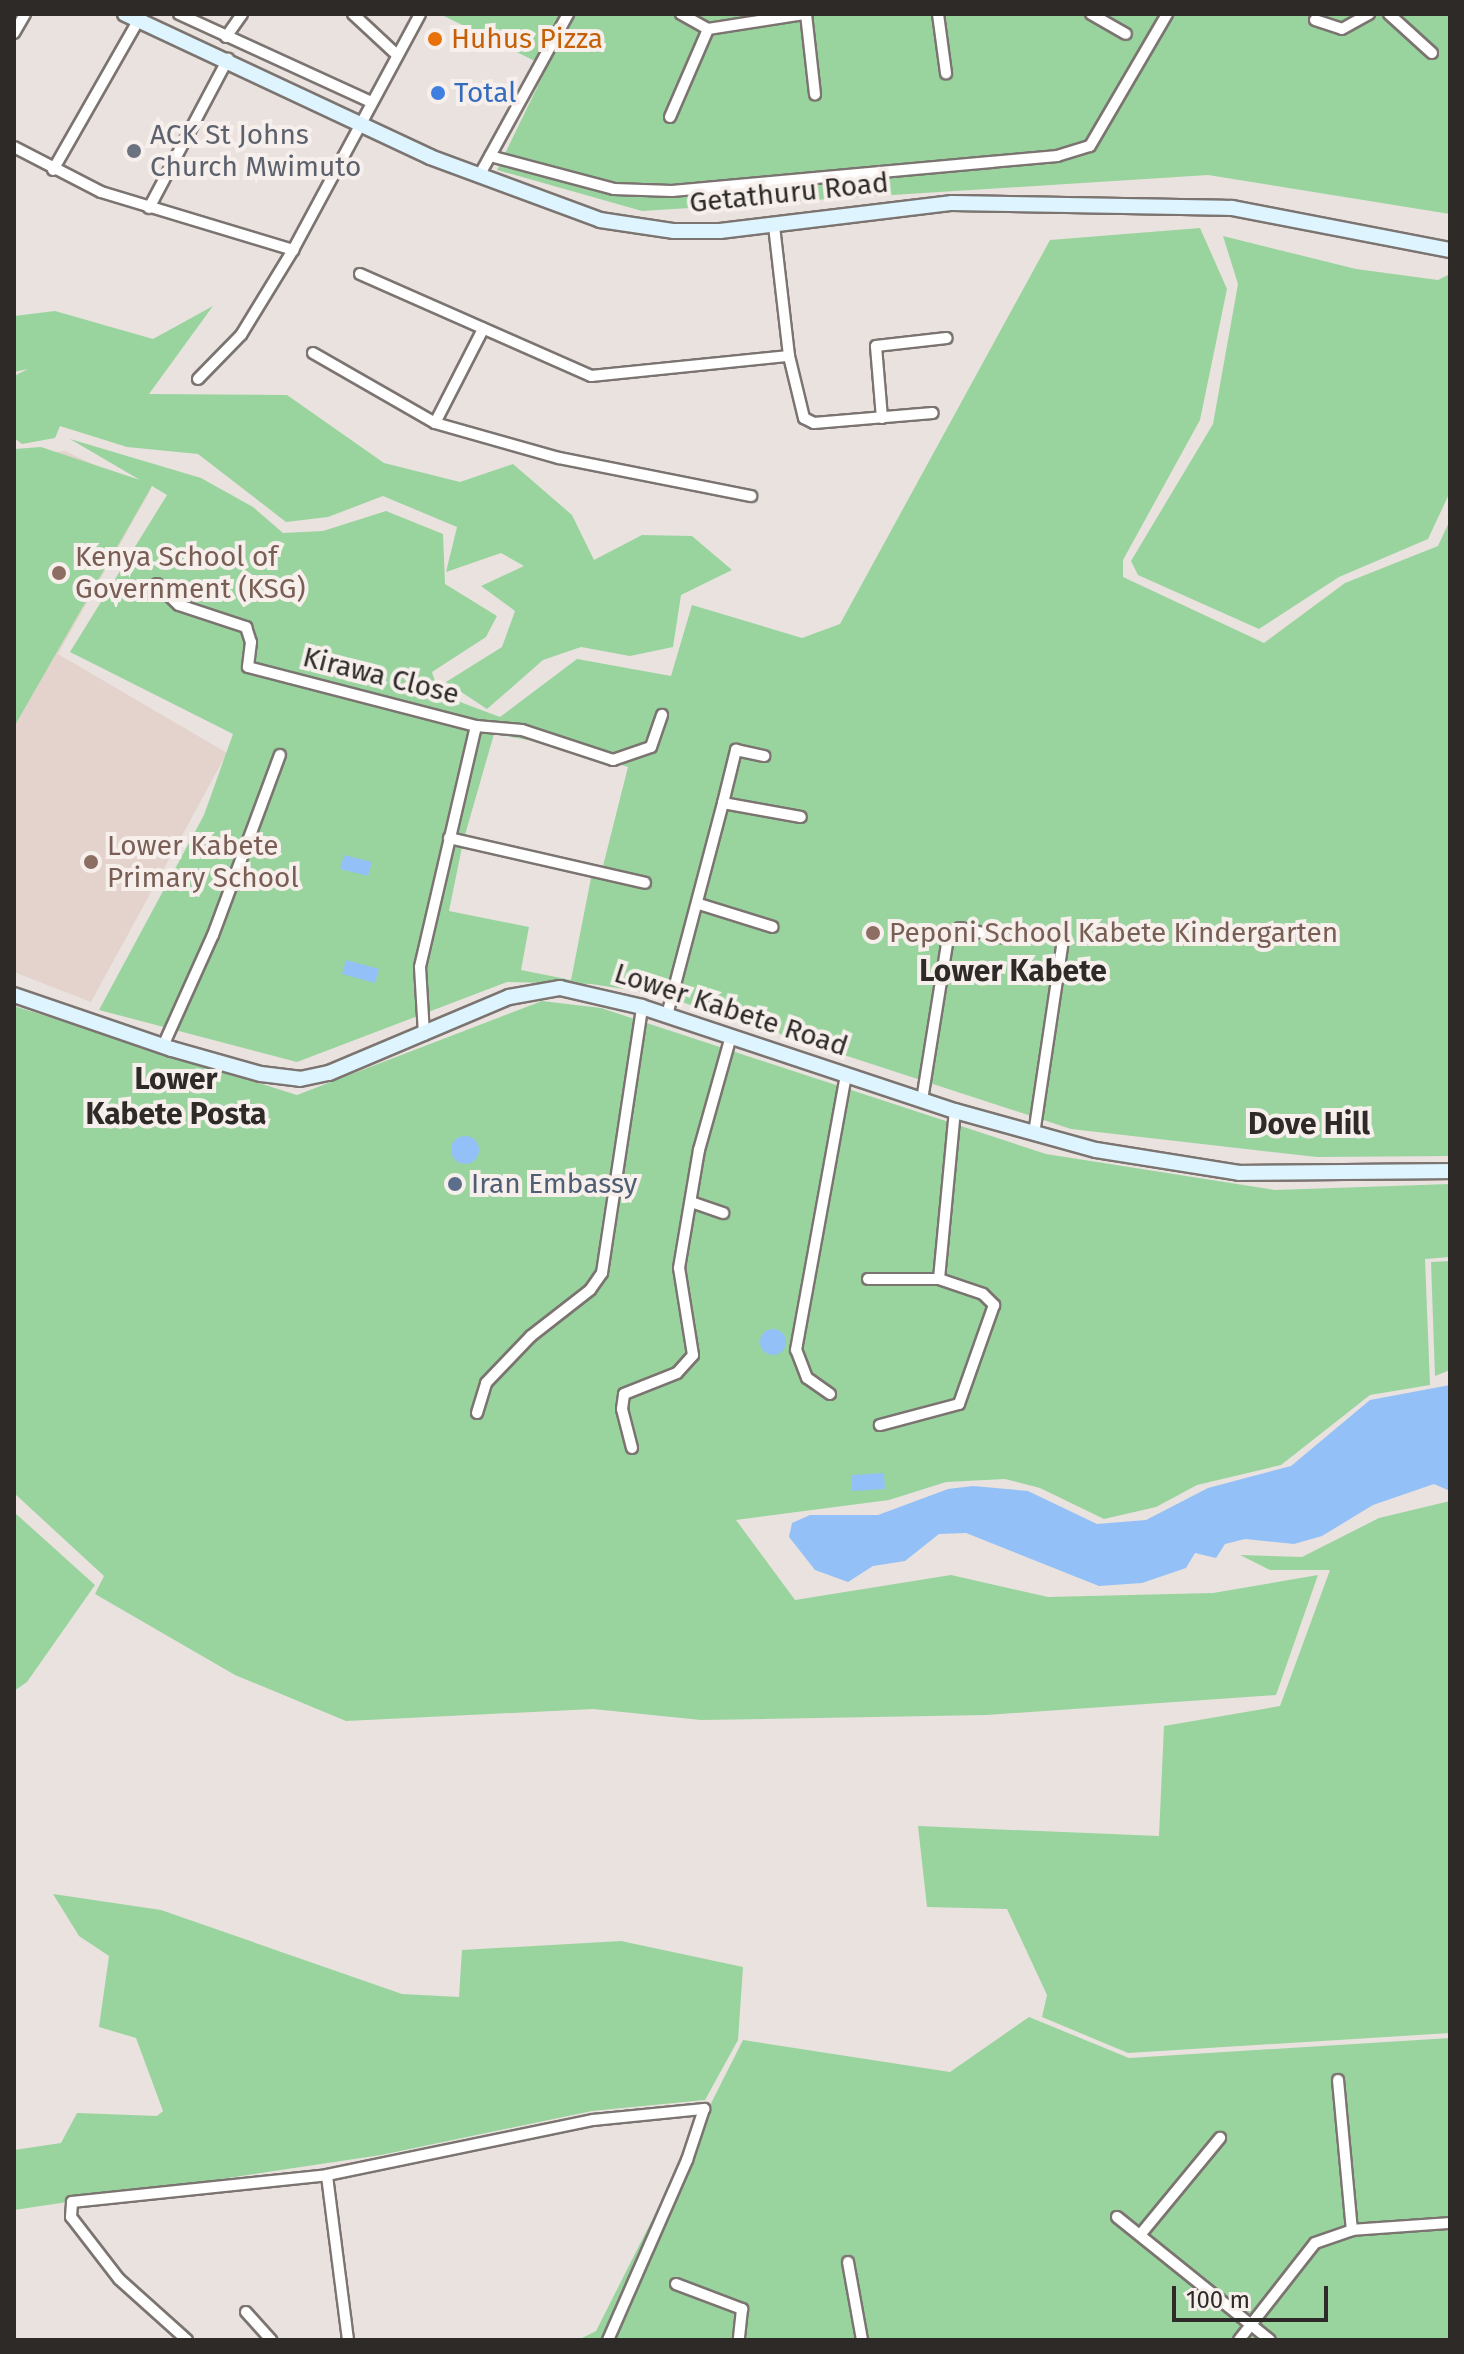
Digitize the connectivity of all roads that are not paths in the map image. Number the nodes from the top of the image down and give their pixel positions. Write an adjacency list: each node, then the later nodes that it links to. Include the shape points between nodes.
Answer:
1 (25, 14): 17 (street)
2 (179, 14): 19 (street)
3 (242, 14): 19 (street)
4 (353, 14): 21 (street)
5 (420, 14): 21 (street)
6 (568, 14): 29 (street)
7 (681, 14): 16 (street)
8 (805, 14): 16 (street); 24 (street)
9 (938, 14): 23 (street)
10 (1091, 14): 18 (street)
11 (1167, 14): 29 (street, via 1090,146 1057,156 672,191 614,189)
12 (1369, 14): 15 (street, via 1342,29)
13 (1389, 14): 20 (street)
14 (135, 16): 22 (main road, Getathuru Road); 30 (street)
15 (1315, 20)
16 (708, 29): 26 (street)
17 (14, 33)
18 (1126, 34)
19 (226, 37): 25 (street)
20 (1432, 53)
21 (397, 55): 25 (street)
22 (228, 59): 27 (main road, Getathuru Road); 32 (street)
23 (946, 73)
24 (815, 94)
25 (371, 102): 27 (street)
26 (670, 117)
27 (361, 121): 31 (main road, Getathuru Road); 34 (street)
28 (14, 147): 30 (street)
29 (490, 156): 31 (street)
30 (53, 170): 32 (street)
31 (479, 176): 33 (main road, Getathuru Road, via 535,200 615,222 674,231)
32 (149, 208): 34 (street)
33 (774, 226): 35 (main road, Getathuru Road, via 952,203 1232,208); 40 (street)
34 (293, 250): 41 (street, via 241,335)
35 (1450, 250)
36 (360, 274): 37 (street)
37 (483, 329): 40 (street, via 591,376); 44 (street)
38 (947, 338): 43 (street, via 876,346)
39 (313, 353): 44 (street)
40 (789, 356): 43 (street, via 807,422)
41 (198, 379)
42 (933, 413): 43 (street)
43 (882, 418)
44 (435, 423): 45 (street, via 559,458)
45 (751, 496)
46 (157, 584): 48 (street, Kirawa Close, via 179,605 246,627 251,642 248,667)
47 (662, 715): 48 (street, via 651,747 613,760 522,730)
48 (476, 726): 53 (street, Kirawa Close)
49 (280, 755): 64 (street, via 219,921)
50 (764, 756): 51 (street, via 736,750)
51 (723, 803): 52 (street); 55 (street)
52 (801, 817)
53 (449, 838): 54 (street); 62 (street, Kirawa Close, via 420,967)
54 (645, 883)
55 (699, 904): 56 (street); 61 (street)
56 (773, 927)
57 (1064, 934): 68 (street)
58 (1006, 938): 66 (street, via 960,928 948,937)
59 (14, 995): 64 (main road, Lower Kabete Road)
60 (642, 1007): 61 (main road, Lower Kabete Road); 62 (main road, Lower Kabete Road, via 560,988 540,989); 75 (street, via 602,1273 590,1290 531,1336 486,1383)
61 (667, 1015): 63 (main road, Lower Kabete Road)
62 (424, 1035): 64 (main road, Lower Kabete Road, via 329,1073 300,1079 261,1074)
63 (731, 1036): 65 (main road, Lower Kabete Road); 70 (street, via 699,1150)
64 (163, 1046)
65 (846, 1074): 66 (main road, Lower Kabete Road); 74 (street, via 796,1350 807,1378)
66 (922, 1100): 67 (main road, Lower Kabete Road)
67 (955, 1111): 68 (main road, Lower Kabete Road); 73 (street)
68 (1034, 1134): 69 (main road, Lower Kabete Road, via 1228,1172)
69 (1450, 1171)
70 (694, 1203): 71 (street); 77 (street, via 679,1268 693,1355 677,1373 624,1394 622,1409)
71 (723, 1213)
72 (868, 1279): 73 (street)
73 (939, 1279): 76 (street, via 983,1294 994,1305 962,1401)
74 (830, 1394)
75 (477, 1413)
76 (880, 1425)
77 (632, 1448)
78 (1338, 2080): 83 (street)
79 (1220, 2138): 84 (street)
80 (327, 2175): 89 (street, via 72,2202 71,2217 119,2279); 91 (street); 92 (street, via 593,2120 704,2109 692,2149)
81 (1117, 2217): 84 (street)
82 (1450, 2223): 83 (street)
83 (1352, 2230): 88 (street, via 1309,2249)
84 (1140, 2235): 88 (street)
85 (848, 2262): 94 (street)
86 (676, 2284): 93 (street, via 742,2309)
87 (246, 2312): 90 (street)
88 (1251, 2324): 95 (street); 96 (street)
89 (187, 2340)
90 (271, 2340)
91 (348, 2340)
92 (608, 2340)
93 (739, 2340)
94 (862, 2340)
95 (1239, 2340)
96 (1270, 2340)

